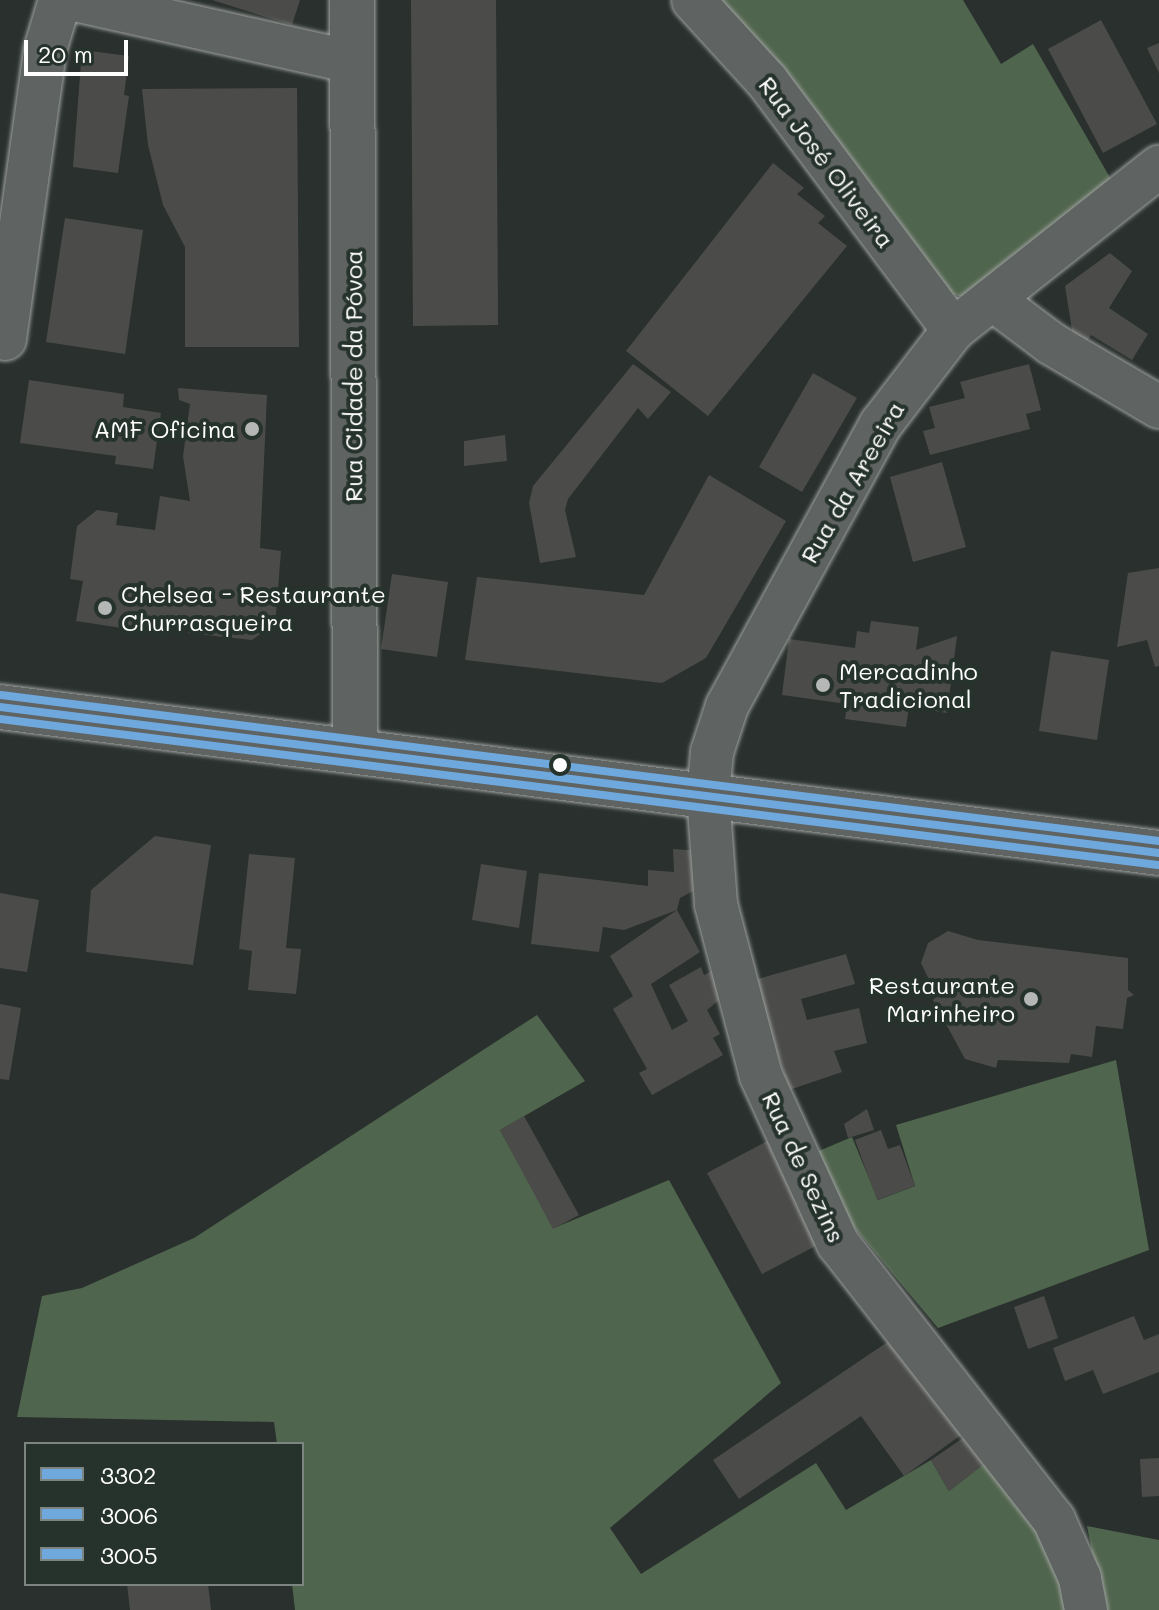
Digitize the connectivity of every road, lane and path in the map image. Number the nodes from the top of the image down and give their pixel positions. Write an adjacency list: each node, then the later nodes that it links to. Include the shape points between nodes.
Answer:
1 (60, 0): 9 (street, via 45,50)
2 (75, 0): 5 (street)
3 (352, 0): 5 (main road, Rua Cidade da Póvoa)
4 (693, 0): 8 (street, Rua José Oliveira, via 767,81)
5 (352, 62): 12 (main road, Rua Cidade da Póvoa)
6 (1159, 167): 7 (street, Rua da Areeira)
7 (992, 299): 8 (street, Rua da Areeira); 10 (street, via 1052,344)
8 (953, 330): 13 (street, Rua da Areeira, via 881,424 727,706 712,752)
9 (2, 349)
10 (1159, 407)
11 (0, 707): 12 (main road)
12 (355, 751): 13 (main road)
13 (708, 796): 14 (main road); 15 (street, Rua de Sezins, via 716,904 761,1076 838,1244 1054,1520 1080,1578)
14 (1159, 853)
15 (1086, 1610)

